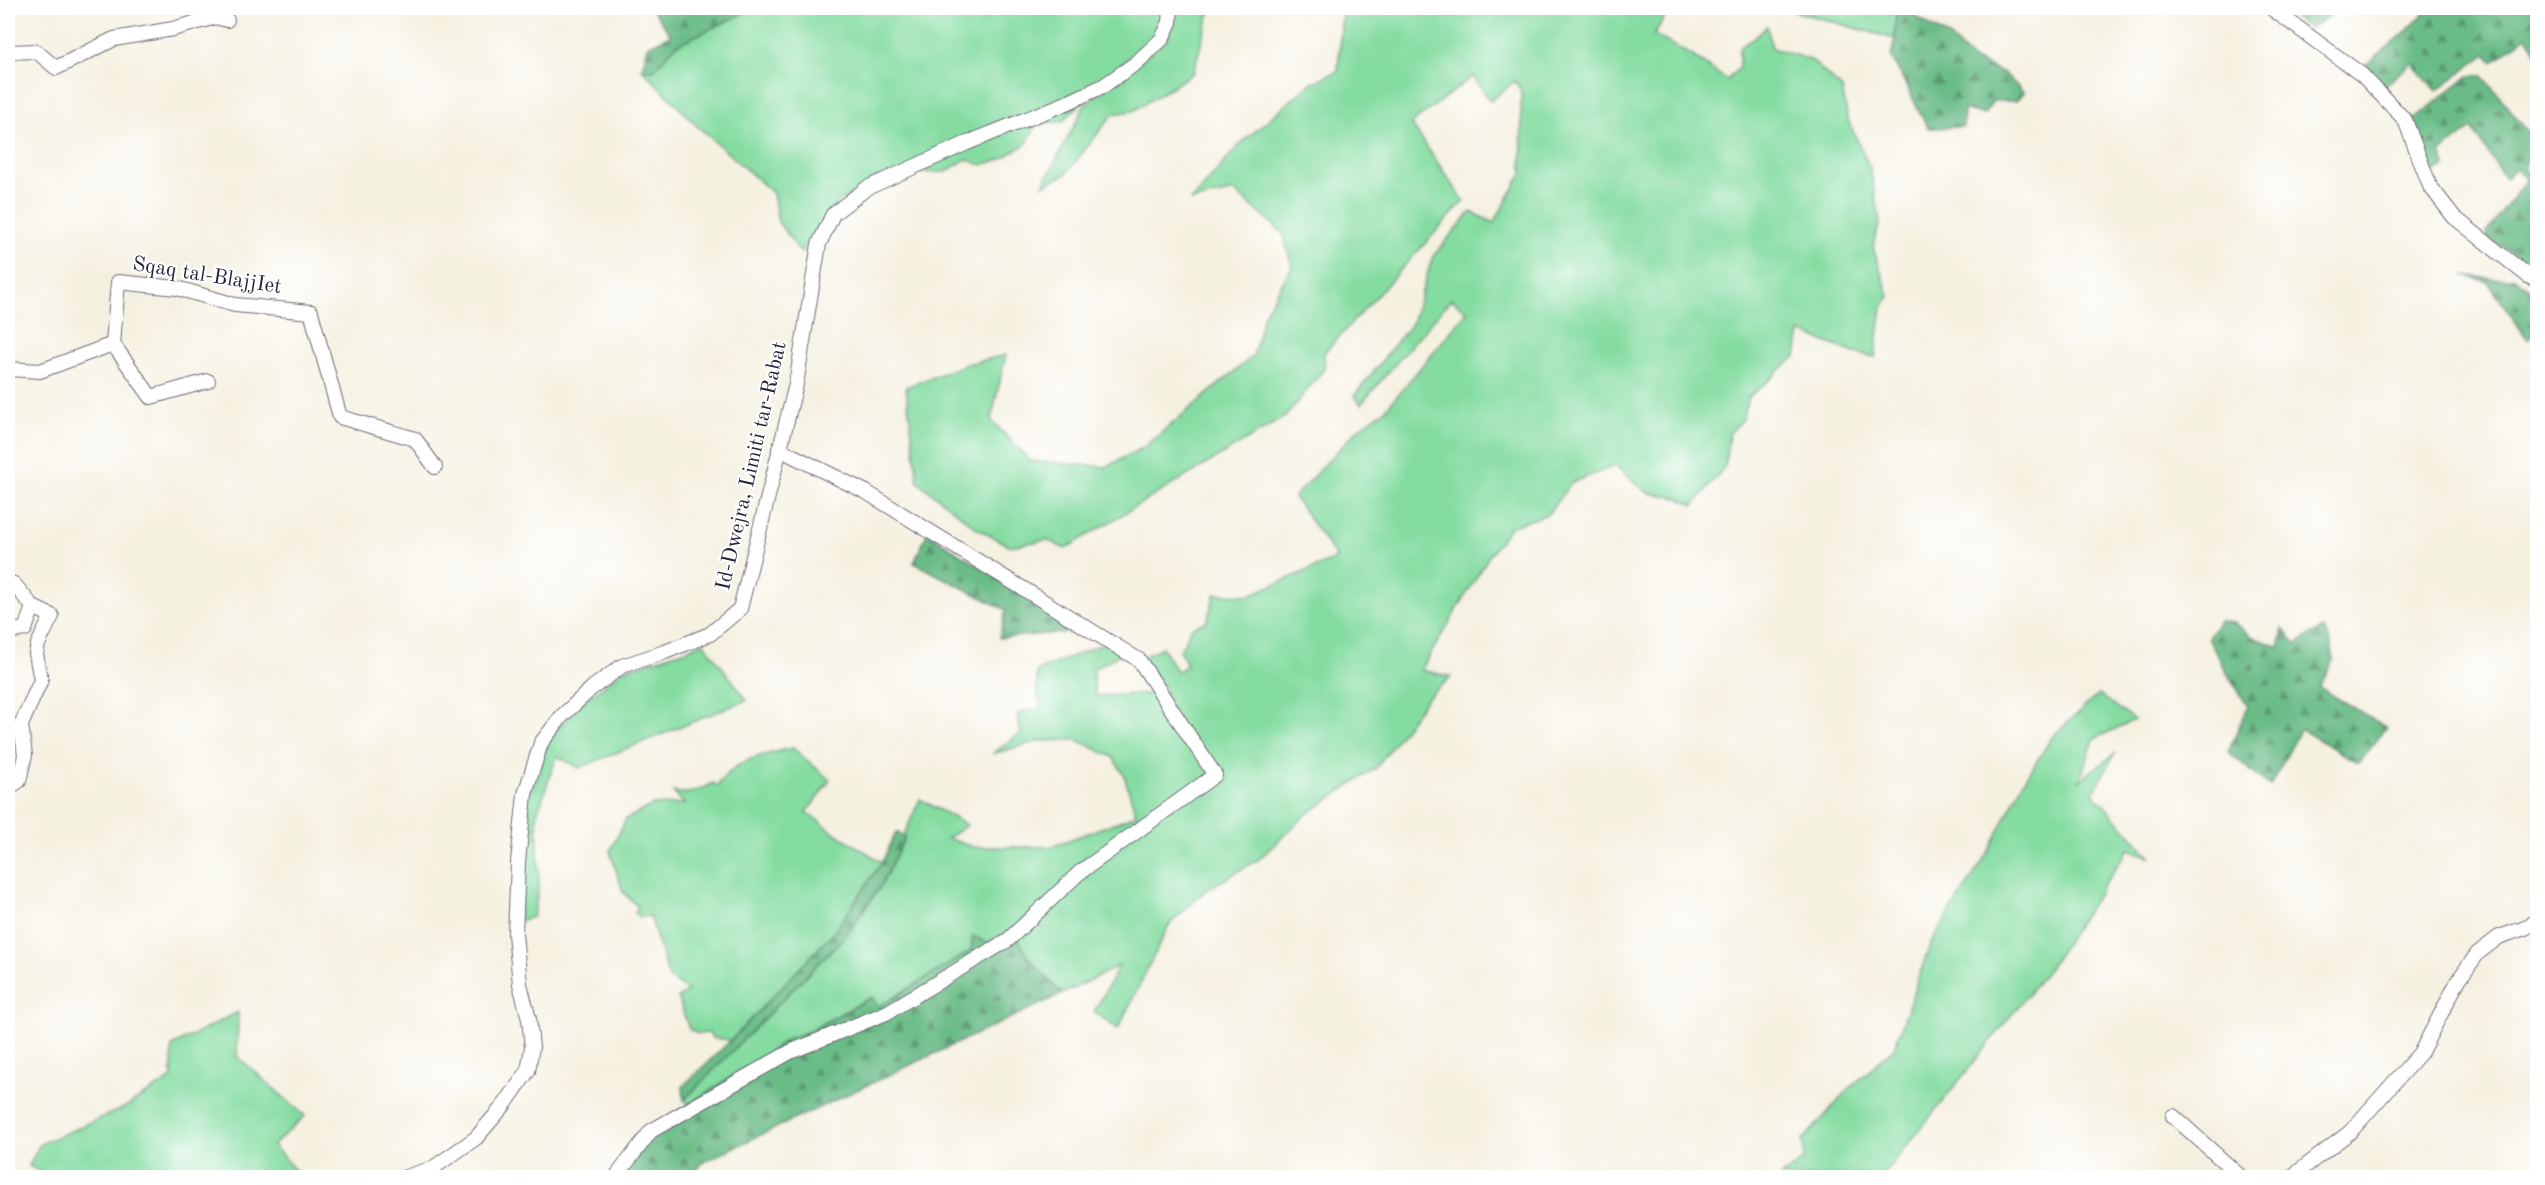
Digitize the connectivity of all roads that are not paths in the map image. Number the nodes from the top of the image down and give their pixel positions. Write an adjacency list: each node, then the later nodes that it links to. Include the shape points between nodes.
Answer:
1 (1171, 8): 9 (street, Id-Dwejra, Limiti tar-Rabat, via 1162,39 1103,86 867,188 833,214 819,244 796,384)
2 (2271, 8): 5 (street, via 2362,75 2405,120 2430,186 2454,217)
3 (227, 20): 4 (street, via 216,17 114,39 56,68 36,51)
4 (8, 52)
5 (2538, 280)
6 (113, 344): 7 (street, via 40,370); 8 (street, via 151,397); 10 (street, Sqaq tal-BlajjIet, via 118,282 177,288 235,306 311,312 340,417 415,439)
7 (8, 369)
8 (208, 381)
9 (779, 449): 17 (street, Id-Dwejra, Limiti tar-Rabat, via 740,609 710,634 622,666 562,716 541,743 525,794 515,934 520,984 530,1019 532,1047 528,1071 476,1138 433,1168); 18 (street, via 866,492 1139,660 1215,775 1079,873 1008,940 886,1013 790,1052 651,1131)
10 (435, 467)
11 (8, 588): 12 (street, via 14,584)
12 (33, 607): 13 (street, via 25,629); 14 (street, via 52,616 36,654 41,680 21,725 25,755 20,781)
13 (8, 632)
14 (8, 788)
15 (2538, 920): 20 (street, via 2499,938 2478,953 2459,979 2421,1052 2350,1132)
16 (2173, 1116): 19 (street)
17 (403, 1178)
18 (615, 1178)
19 (2242, 1178)
20 (2290, 1178)

